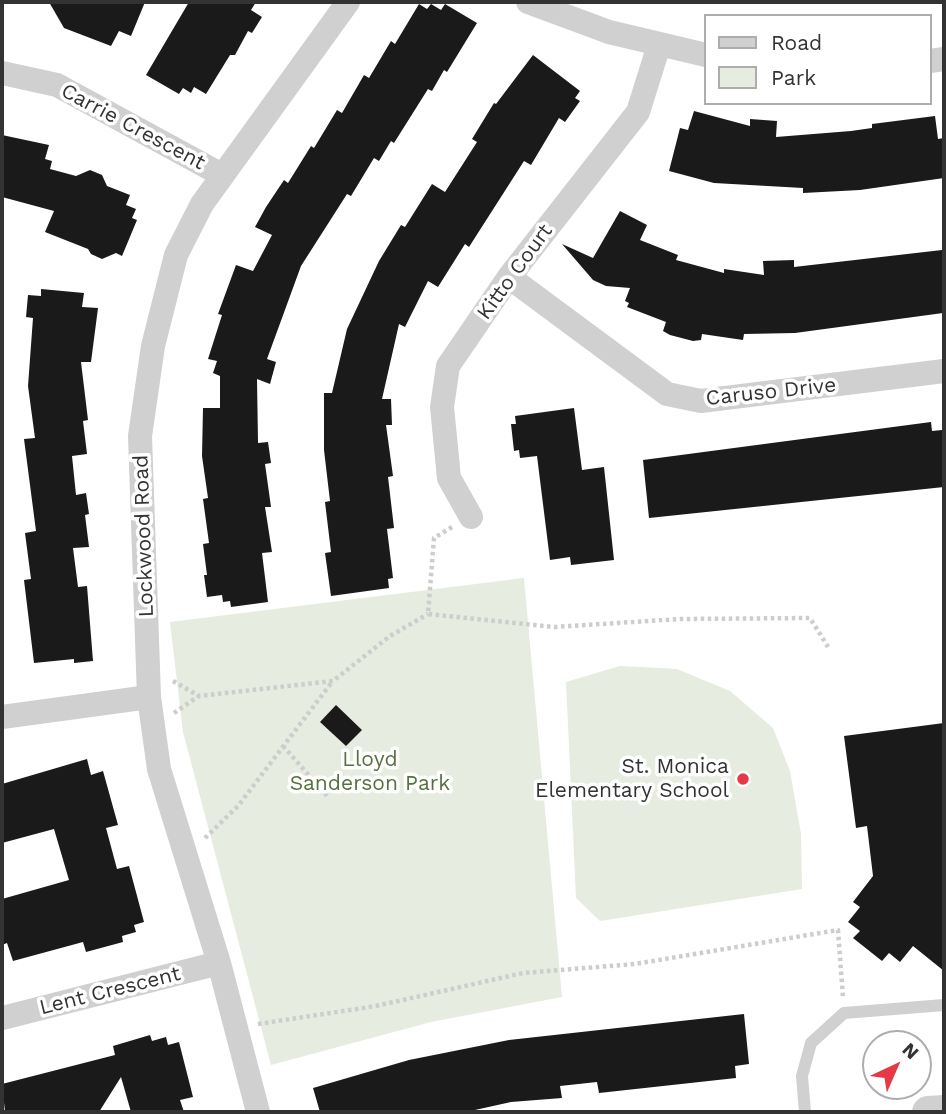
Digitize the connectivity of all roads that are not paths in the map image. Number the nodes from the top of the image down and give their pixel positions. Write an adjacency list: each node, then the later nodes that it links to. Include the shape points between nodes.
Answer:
1 (348, 2): 6 (street, Lockwood Road)
2 (528, 2): 3 (street)
3 (659, 45): 4 (street); 7 (street, Kitto Court, via 638,112)
4 (704, 55)
5 (2, 74): 6 (street, Carrie Crescent, via 57,85)
6 (222, 175): 10 (street, Lockwood Road, via 176,255 153,346 140,436)
7 (509, 277): 8 (street, Caruso Drive, via 667,394 701,401); 9 (street, Kitto Court, via 447,366 442,407 449,478)
8 (944, 371)
9 (471, 517)
10 (149, 697): 11 (street); 12 (street, Lockwood Road, via 159,769)
11 (2, 717)
12 (219, 963): 14 (street, Lent Crescent); 16 (street, Lockwood Road)
13 (944, 1005): 17 (lane, via 844,1013 811,1043 802,1076)
14 (2, 1018)
15 (944, 1111): 18 (street)
16 (258, 1112)
17 (805, 1112)
18 (928, 1112)

